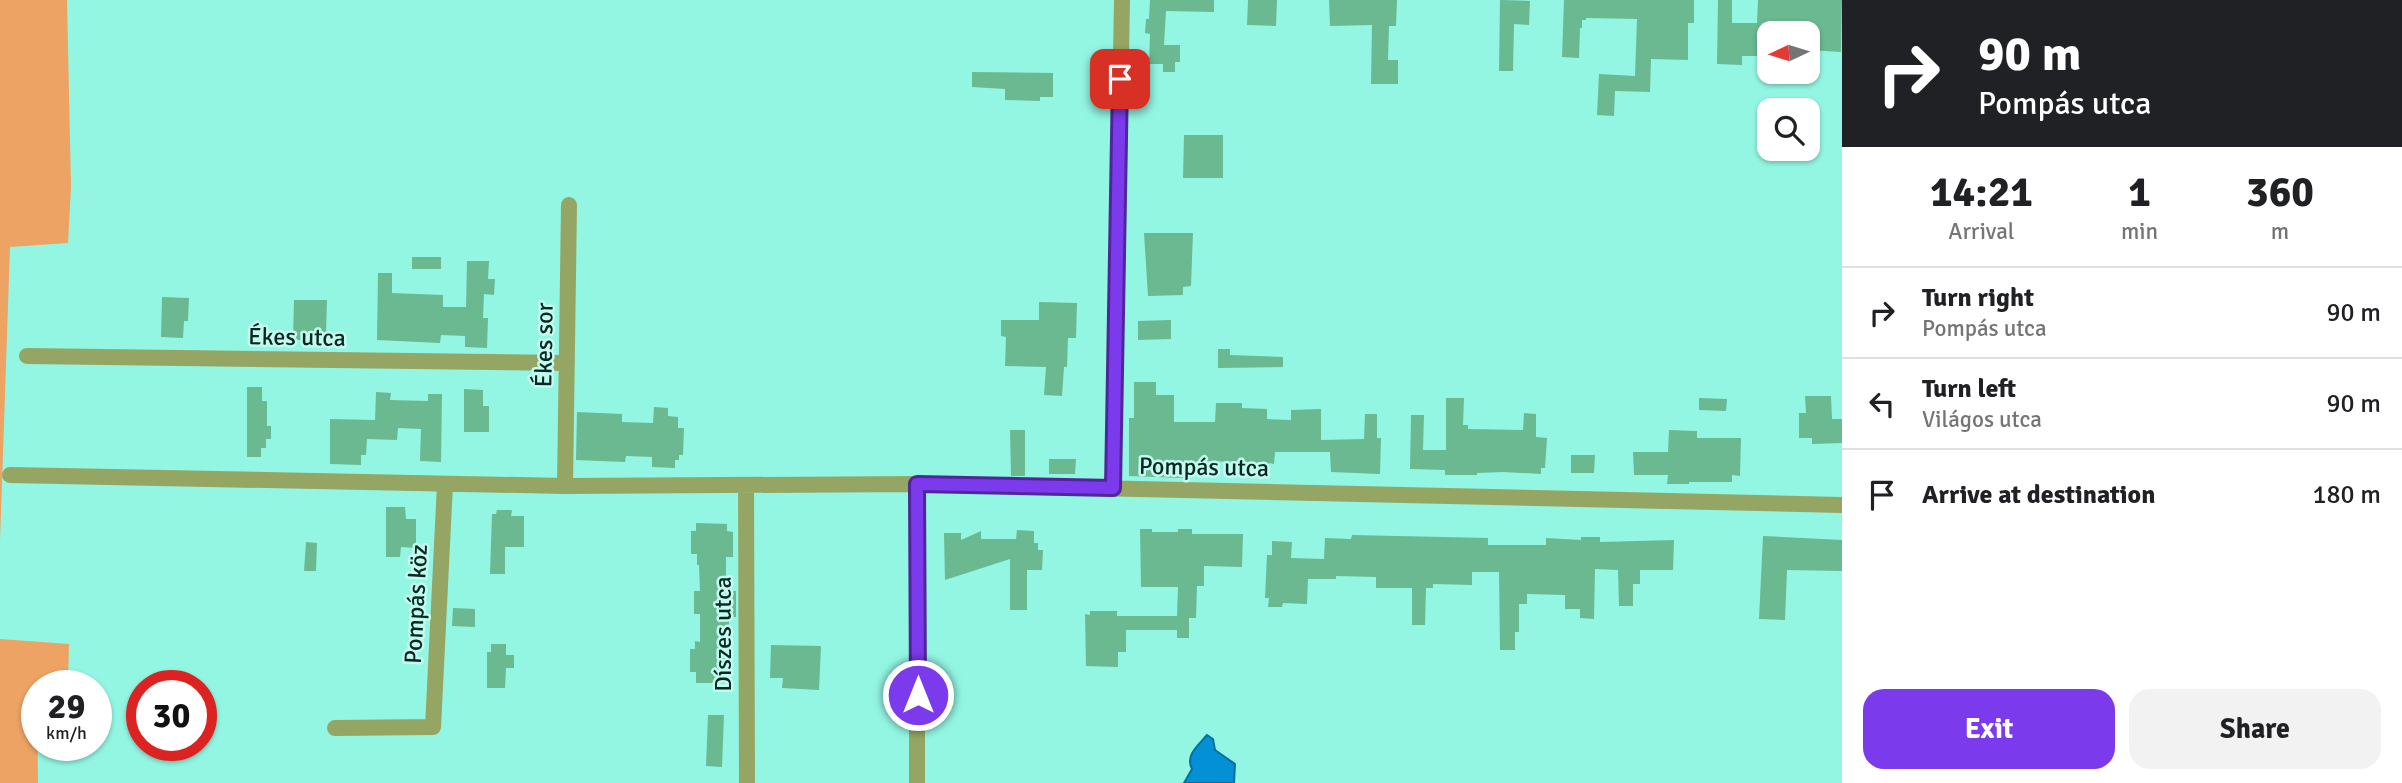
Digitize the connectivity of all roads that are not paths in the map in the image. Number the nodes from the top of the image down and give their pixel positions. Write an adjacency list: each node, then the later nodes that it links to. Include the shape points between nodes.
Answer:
1 (1122, 0): 10 (street)
2 (569, 205): 4 (street, Ékes sor)
3 (27, 356): 4 (street, Ékes utca)
4 (567, 363): 8 (street, Ékes sor)
5 (10, 475): 6 (street, Pompás utca)
6 (444, 484): 8 (street, Pompás utca); 12 (street, Pompás köz, via 433,727)
7 (917, 484): 9 (street, Pompás utca); 10 (street, Pompás utca); 14 (street)
8 (565, 486): 9 (street, Pompás utca)
9 (746, 486): 13 (street, Díszes utca)
10 (1113, 488): 11 (street, Pompás utca)
11 (1842, 505)
12 (335, 728)
13 (747, 783)
14 (917, 783)

